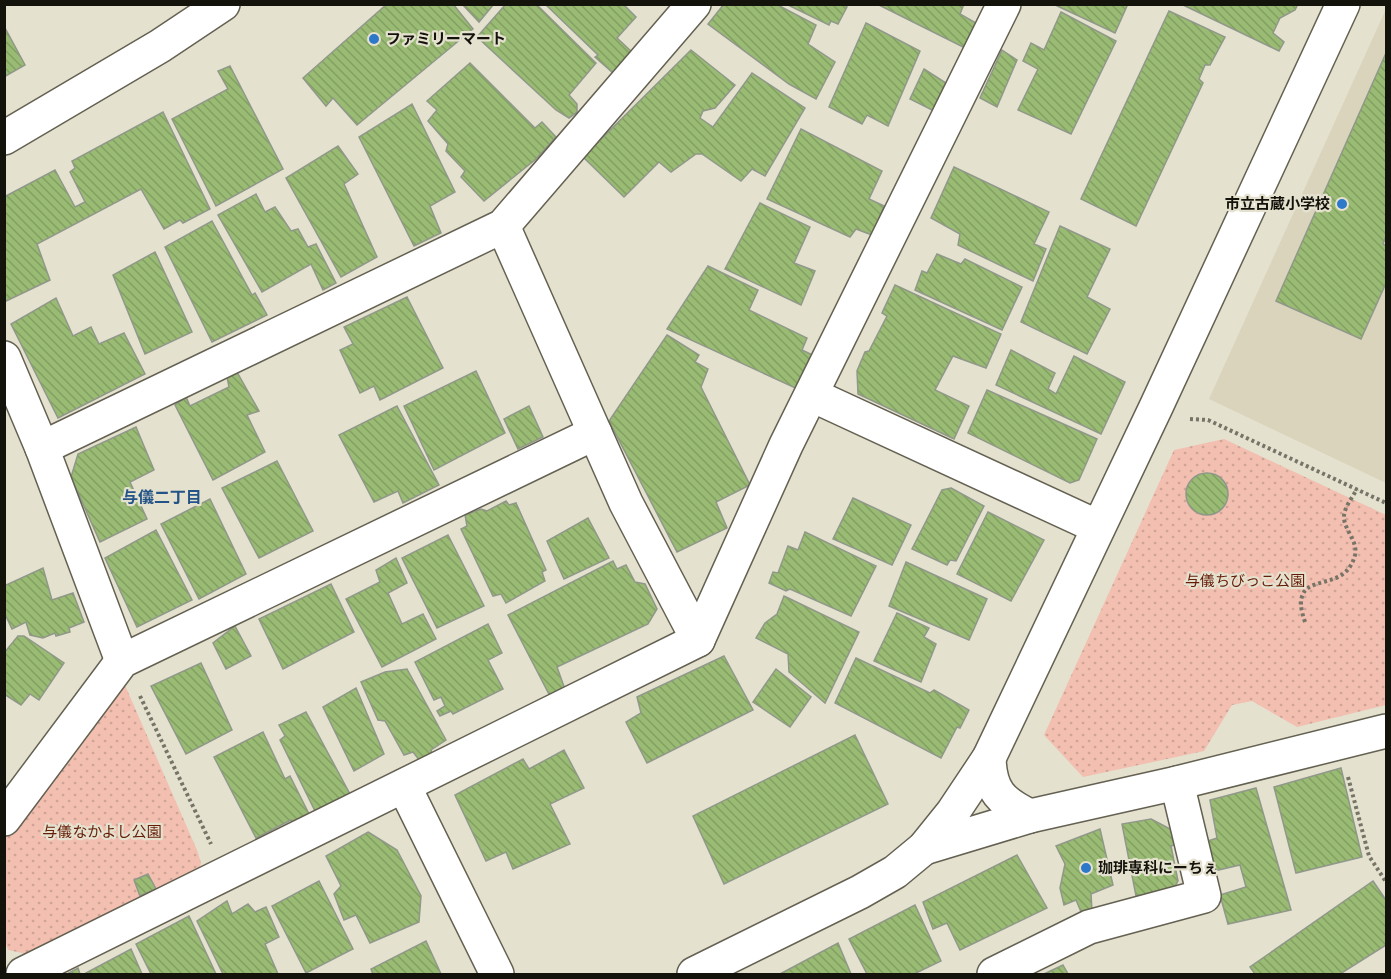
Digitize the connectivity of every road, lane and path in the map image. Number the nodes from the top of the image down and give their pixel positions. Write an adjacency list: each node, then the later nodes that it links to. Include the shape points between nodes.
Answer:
1 (223, 4): 5 (street)
2 (694, 4): 6 (street)
3 (1004, 4): 8 (street)
4 (1343, 4): 9 (street)
5 (4, 138)
6 (503, 226): 10 (street); 11 (street)
7 (4, 358): 11 (street)
8 (812, 395): 14 (street); 16 (street)
9 (1156, 407): 12 (path, via 1180,419 1208,420); 14 (street)
10 (595, 433): 16 (street, via 626,503); 17 (street)
11 (42, 448): 17 (street)
12 (1357, 489): 13 (path); 15 (path, via 1344,520 1355,553 1341,575 1304,590 1301,603)
13 (1386, 503)
14 (1098, 527): 19 (street)
15 (1305, 622)
16 (698, 640): 22 (street)
17 (122, 661): 24 (street); 26 (path)
18 (1386, 731): 21 (street)
19 (989, 758): 23 (street, via 995,789 1010,806); 25 (street)
20 (1347, 773): 27 (path, via 1369,856)
21 (1177, 783): 23 (street); 31 (street, via 1204,896 1089,927)
22 (404, 786): 26 (street); 29 (street)
23 (1030, 816): 25 (street)
24 (4, 819)
25 (924, 848): 30 (street, via 895,872 860,892)
26 (225, 874): 28 (street)
27 (1386, 882)
28 (23, 975)
29 (497, 975)
30 (694, 975)
31 (994, 975)

